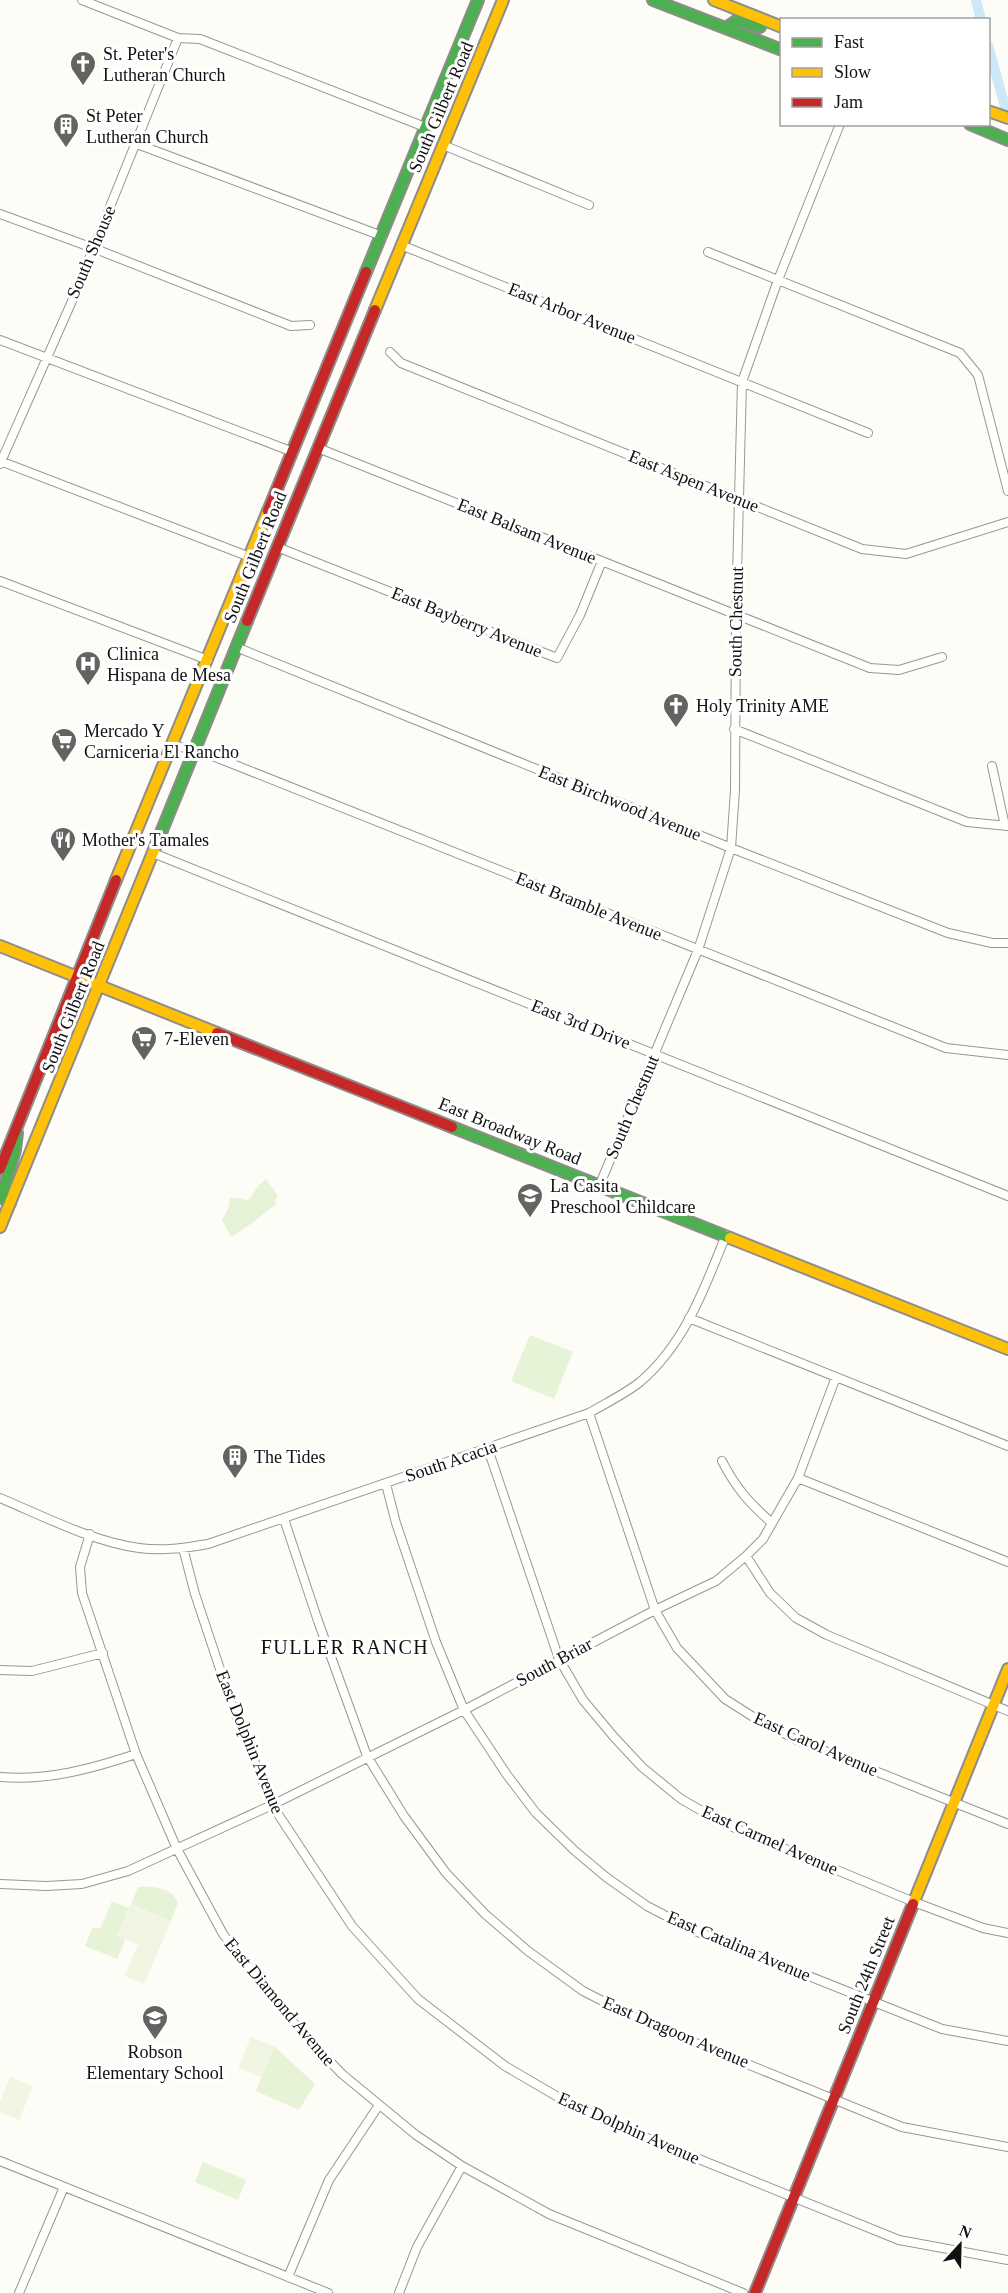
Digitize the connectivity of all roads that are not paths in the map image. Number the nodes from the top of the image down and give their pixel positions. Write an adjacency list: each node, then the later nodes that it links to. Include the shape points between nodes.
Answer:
1 (82, 0): 9 (street)
2 (478, 0): 13 (main road, South Gilbert Road)
3 (503, 0): 16 (main road, South Gilbert Road)
4 (653, 0): 7 (main road)
5 (714, 0): 6 (main road)
6 (780, 26)
7 (726, 28): 8 (main road, via 732,22 742,21); 10 (main road)
8 (780, 32)
9 (178, 38): 13 (street, via 200,39); 15 (street, South Shouse)
10 (780, 49)
11 (839, 126): 23 (street, South Chestnut)
12 (975, 126): 14 (main road)
13 (425, 127): 19 (main road, South Gilbert Road)
14 (1005, 138)
15 (137, 144): 19 (street); 21 (street, South Shouse)
16 (443, 145): 17 (street); 20 (main road, South Gilbert Road)
17 (589, 205)
18 (0, 214): 21 (street)
19 (382, 236): 31 (main road, South Gilbert Road)
20 (401, 245): 28 (street, East Arbor Avenue); 30 (main road, South Gilbert Road)
21 (93, 248): 24 (street, via 291,326); 27 (street, South Shouse)
22 (708, 252): 23 (street)
23 (778, 280): 28 (street, South Chestnut); 33 (street, via 960,353 978,375)
24 (310, 326)
25 (0, 340): 27 (street)
26 (390, 352): 34 (street, East Aspen Avenue, via 402,363)
27 (45, 357): 31 (street); 32 (street, South Shouse)
28 (742, 382): 29 (street, East Arbor Avenue); 34 (street, South Chestnut)
29 (868, 433)
30 (318, 448): 36 (main road, South Gilbert Road); 38 (street, East Balsam Avenue)
31 (293, 452): 37 (main road, South Gilbert Road)
32 (0, 462): 37 (street)
33 (1008, 491)
34 (739, 499): 35 (street, East Aspen Avenue, via 862,549 906,554); 40 (street, South Chestnut)
35 (1008, 522)
36 (277, 547): 38 (street, East Bayberry Avenue, via 557,658); 41 (main road, South Gilbert Road)
37 (250, 557): 43 (main road, South Gilbert Road)
38 (602, 561): 40 (street, East Balsam Avenue)
39 (0, 581): 43 (street)
40 (736, 615): 42 (street, East Balsam Avenue, via 870,668 899,670); 44 (street, South Chestnut)
41 (236, 647): 46 (main road, South Gilbert Road); 49 (street, East Birchwood Avenue)
42 (942, 657)
43 (208, 660): 45 (main road, South Gilbert Road)
44 (734, 729): 48 (street, via 967,822); 49 (street, South Chestnut)
45 (172, 746): 46 (street, East Bramble Avenue); 54 (main road, South Gilbert Road)
46 (195, 749): 50 (main road, South Gilbert Road); 53 (street, East Bramble Avenue)
47 (992, 766): 48 (street)
48 (1006, 826)
49 (731, 848): 51 (street, East Birchwood Avenue, via 948,933); 53 (street, South Chestnut)
50 (153, 853): 55 (main road, South Gilbert Road); 56 (street, East 3rd Drive)
51 (1008, 943)
52 (0, 946): 54 (main road, East Broadway Road)
53 (698, 950): 56 (street, South Chestnut); 57 (street, East Bramble Avenue, via 946,1048)
54 (77, 975): 55 (main road, East Broadway Road); 58 (main road, South Gilbert Road)
55 (100, 984): 60 (main road, East Broadway Road); 62 (main road, South Gilbert Road)
56 (655, 1054): 60 (street, South Chestnut); 61 (street, East 3rd Drive)
57 (1008, 1055)
58 (17, 1126): 59 (main road, South Gilbert Road); 62 (main road, via 16,1153 2,1192)
59 (0, 1169)
60 (600, 1184): 64 (main road, East Broadway Road)
61 (1008, 1196)
62 (10, 1203): 63 (main road, South Gilbert Road)
63 (0, 1227)
64 (726, 1235): 65 (street, South Acacia); 66 (main road, East Broadway Road)
65 (689, 1318): 67 (street); 68 (street, South Acacia, via 655,1368 639,1383)
66 (1008, 1348)
67 (836, 1377): 69 (street); 72 (street, South Briar)
68 (589, 1413): 70 (street, South Acacia); 81 (street, East Carol Avenue)
69 (1008, 1446)
70 (488, 1449): 73 (street, South Acacia); 83 (street, East Carmel Avenue)
71 (722, 1461): 76 (street, via 735,1486)
72 (798, 1478): 76 (street, South Briar); 80 (street)
73 (387, 1484): 75 (street, South Acacia); 87 (street, East Catalina Avenue, via 436,1642)
74 (0, 1498): 77 (street, South Acacia)
75 (284, 1518): 78 (street, South Acacia, via 208,1544); 90 (street, East Dragoon Avenue)
76 (772, 1522): 79 (street, South Briar, via 763,1539)
77 (90, 1534): 78 (street, South Acacia, via 139,1548); 82 (street, East Diamond Avenue, via 80,1567 82,1593)
78 (183, 1548): 93 (street, East Dolphin Avenue, via 232,1705)
79 (746, 1556): 81 (street, South Briar, via 716,1581); 86 (street, via 770,1593 796,1618)
80 (1008, 1562)
81 (655, 1610): 83 (street, South Briar); 92 (street, East Carol Avenue, via 677,1648 725,1699 795,1739)
82 (103, 1653): 85 (street, via 32,1671); 89 (street, East Diamond Avenue)
83 (559, 1659): 87 (street, South Briar); 97 (street, East Carmel Avenue, via 583,1700 614,1737 642,1767 681,1799 723,1823)
84 (1008, 1669): 86 (main road, South 24th Street)
85 (0, 1670)
86 (994, 1706): 88 (street); 92 (main road, South 24th Street)
87 (464, 1710): 90 (street, South Briar); 99 (street, East Catalina Avenue, via 536,1814 606,1877 647,1906 693,1930)
88 (1008, 1711)
89 (136, 1754): 91 (street, via 78,1772); 95 (street, East Diamond Avenue)
90 (368, 1756): 93 (street, South Briar); 101 (street, East Dragoon Avenue, via 404,1816 446,1873 528,1951 583,1991 644,2022)
91 (0, 1776)
92 (953, 1803): 94 (street, East Carol Avenue); 97 (main road, South 24th Street)
93 (272, 1805): 95 (street, South Briar); 107 (street, East Dolphin Avenue, via 352,1926 418,1999 505,2066 617,2126)
94 (1008, 1824)
95 (177, 1849): 96 (street, South Briar, via 128,1871 82,1884); 102 (street, East Diamond Avenue, via 223,1934 259,1981 297,2028)
96 (0, 1884)
97 (914, 1902): 98 (street, East Carmel Avenue, via 983,1928); 99 (main road, South 24th Street)
98 (1008, 1933)
99 (874, 2002): 100 (street, East Catalina Avenue, via 942,2029); 101 (main road, South 24th Street)
100 (1008, 2041)
101 (833, 2098): 103 (street, East Dragoon Avenue, via 902,2127); 107 (main road, South 24th Street)
102 (379, 2105): 105 (street, East Diamond Avenue); 109 (street, via 329,2180)
103 (1008, 2147)
104 (0, 2161): 106 (street)
105 (462, 2166): 112 (street, via 417,2247); 113 (street, East Diamond Avenue, via 549,2214)
106 (64, 2187): 109 (street); 110 (street)
107 (795, 2197): 108 (street, East Dolphin Avenue, via 899,2240); 114 (main road, South 24th Street)
108 (1008, 2260)
109 (288, 2277): 111 (street)
110 (19, 2293)
111 (328, 2293)
112 (399, 2293)
113 (742, 2293)
114 (755, 2293)

